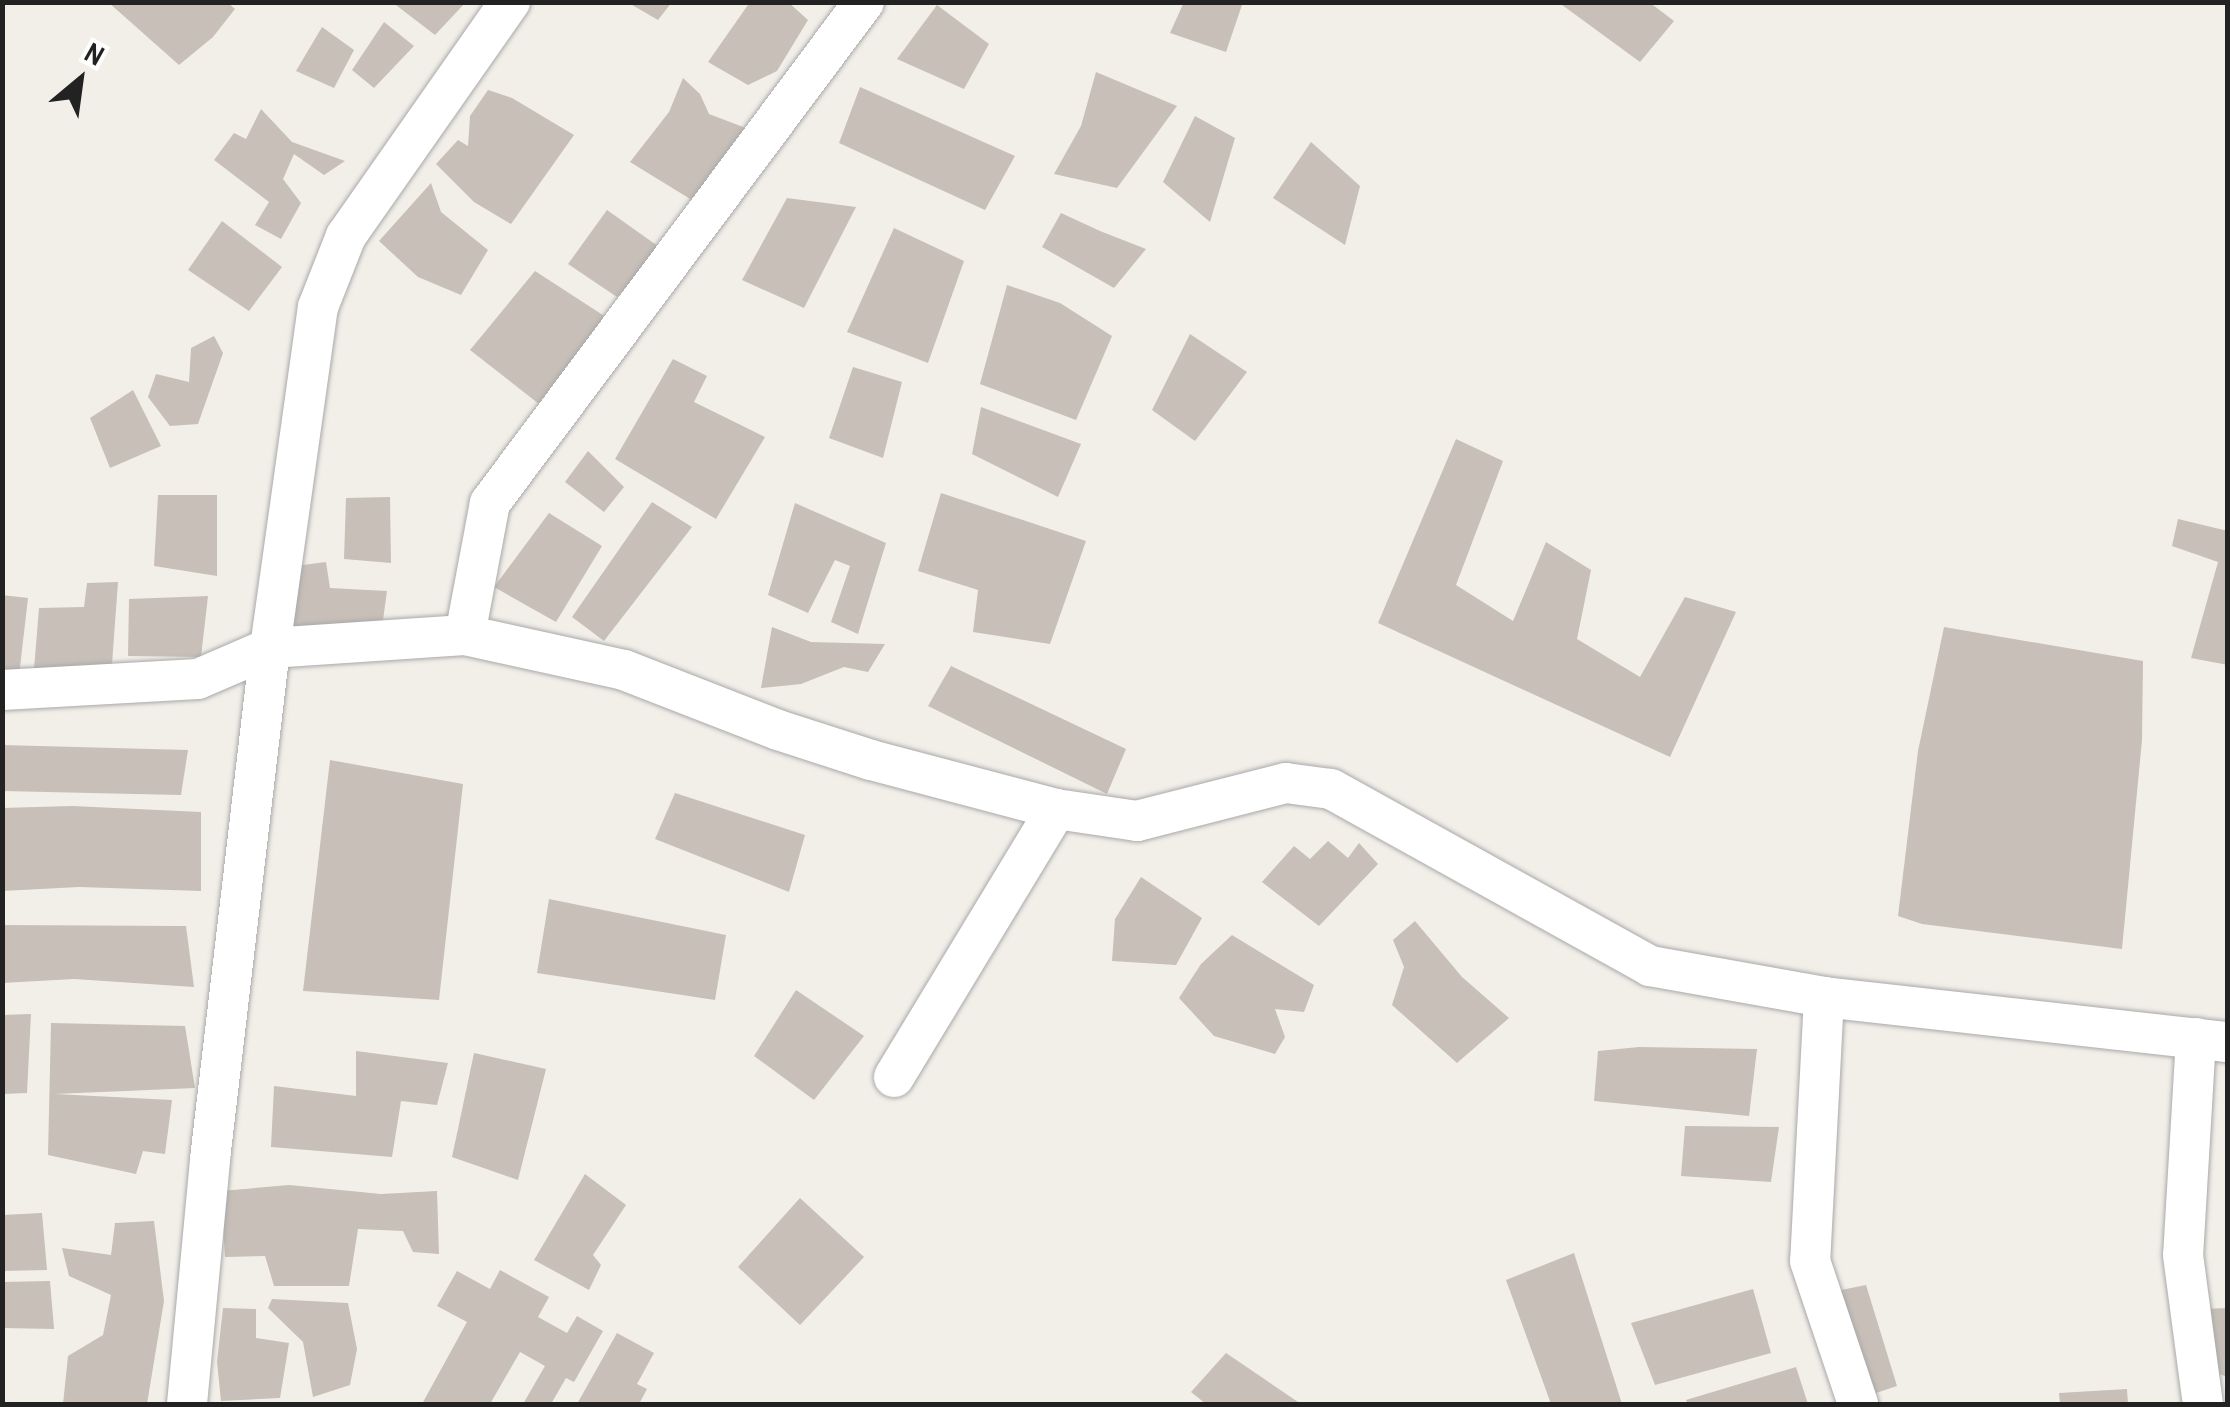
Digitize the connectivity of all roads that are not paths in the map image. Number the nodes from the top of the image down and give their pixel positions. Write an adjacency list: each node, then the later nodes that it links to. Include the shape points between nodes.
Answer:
1 (510, 2): 4 (street, via 346,236 318,307)
2 (864, 2): 3 (street, via 490,504)
3 (465, 636): 4 (street); 6 (street, via 624,670 778,730)
4 (270, 648): 5 (street, via 198,679); 10 (street)
5 (2, 690)
6 (1056, 809): 7 (street, via 1137,821 1286,783 1331,789 1650,966); 9 (street)
7 (1824, 997): 8 (street); 11 (street, via 1810,1260)
8 (2212, 1040): 12 (street, via 2183,1255)
9 (894, 1077)
10 (187, 1404)
11 (1858, 1404)
12 (2203, 1404)

